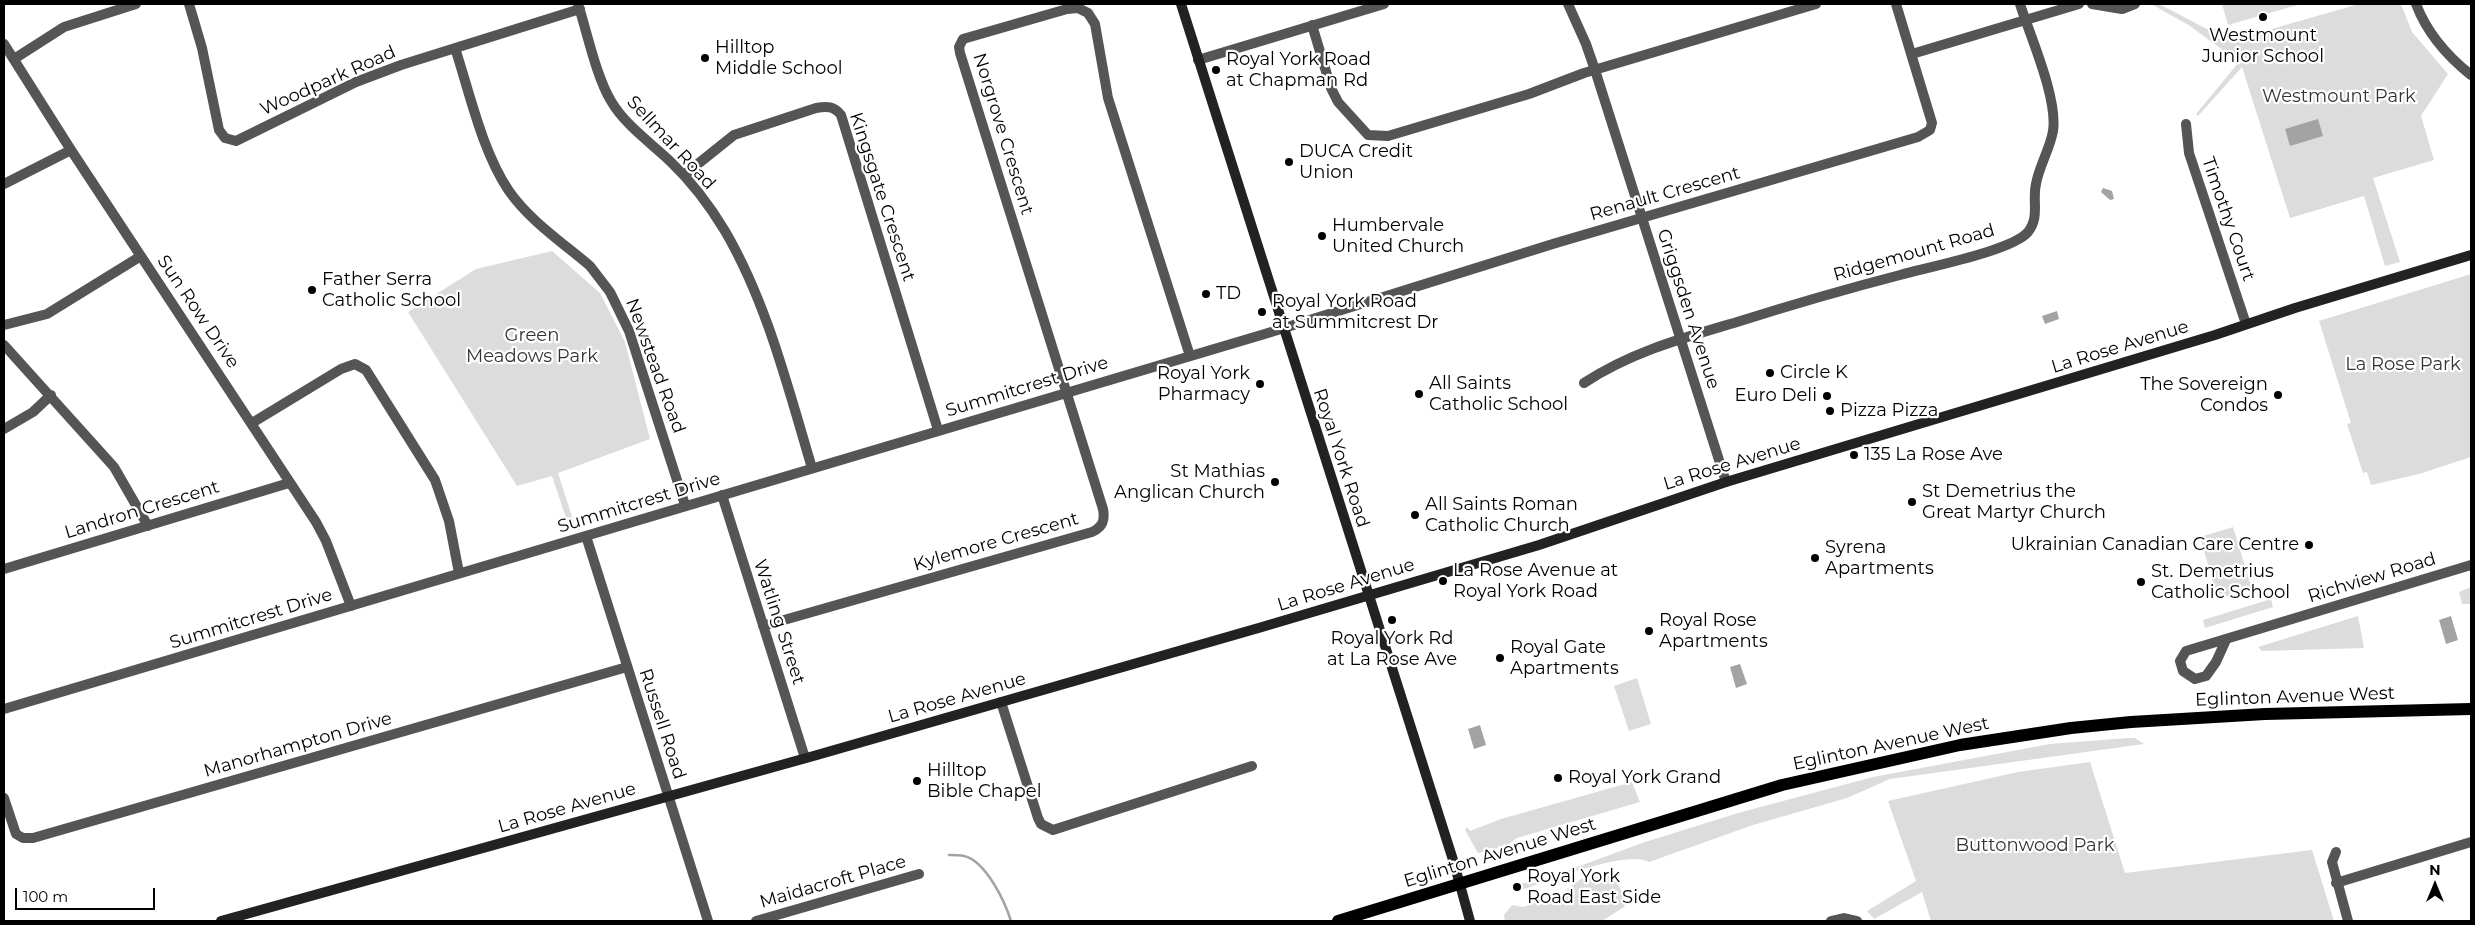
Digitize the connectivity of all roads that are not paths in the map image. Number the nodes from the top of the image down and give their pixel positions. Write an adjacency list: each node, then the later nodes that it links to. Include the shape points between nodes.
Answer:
1 (136, 4): 13 (street)
2 (189, 4): 18 (street, Woodpark Road, via 219,130 232,141 240,140 356,82)
3 (1180, 4): 21 (street, Royal York Road)
4 (1384, 4): 16 (street)
5 (1568, 4): 22 (street, Griggsden Avenue)
6 (1816, 4): 22 (street)
7 (1896, 4): 19 (street, Renault Crescent)
8 (2020, 4): 15 (street, Ridgemount Road)
9 (2079, 4): 15 (street)
10 (2092, 4): 11 (street, via 2122,9)
11 (2135, 4)
12 (2416, 4): 23 (street, via 2436,41)
13 (122, 6): 20 (street, via 64,27)
14 (579, 7): 18 (street, Woodpark Road); 26 (street, Sellmar Road, via 611,101 625,119)
15 (2025, 20): 19 (street); 34 (street, Ridgemount Road, via 2047,85 2053,117 2050,142 2035,185 2035,219 2028,232 2016,241 1966,258 1827,294)
16 (1312, 25): 21 (street); 22 (street, via 1334,95 1368,135 1378,137 1498,104)
17 (4, 44): 20 (street, Sun Row Drive)
18 (456, 48): 47 (street, Newstead Road, via 489,153 509,192 594,271 621,310)
19 (1912, 54): 28 (street, Renault Crescent, via 1932,123 1930,130 1918,137)
20 (14, 59): 25 (street, Sun Row Drive)
21 (1198, 60): 33 (street, Royal York Road)
22 (1595, 70): 28 (street, Griggsden Avenue)
23 (2471, 75)
24 (2186, 124): 31 (street, Timothy Court, via 2189,153)
25 (71, 150): 27 (street); 30 (street, Sun Row Drive)
26 (684, 175): 42 (street, Kingsgate Crescent, via 734,135 816,108 837,110); 43 (street, Sellmar Road, via 724,230 754,290)
27 (4, 184)
28 (1642, 219): 33 (street, Renault Crescent); 34 (street, Griggsden Avenue)
29 (2471, 255): 31 (street, La Rose Avenue)
30 (141, 256): 32 (street, via 47,314); 40 (street, Sun Row Drive)
31 (2246, 324): 44 (street, La Rose Avenue)
32 (4, 325)
33 (1283, 328): 36 (street, Summitcrest Drive); 53 (street, Royal York Road)
34 (1680, 339): 37 (street, Ridgemount Road, via 1631,356); 44 (street, Griggsden Avenue)
35 (4, 345): 39 (street)
36 (1190, 356): 38 (street, Summitcrest Drive); 38 (street, Norgrove Crescent, via 1108,98 1092,18 1082,10 1067,9 968,37 960,42 960,52)
37 (1584, 383)
38 (1066, 392): 42 (street, Summitcrest Drive); 55 (street, Kylemore Crescent, via 1103,509 1103,522 1099,528)
39 (51, 395): 41 (street, via 33,412); 48 (street, via 114,467)
40 (252, 423): 45 (street, Sun Row Drive); 52 (street, via 341,369 356,364 366,370 435,480 449,521)
41 (4, 429)
42 (938, 430): 43 (street, Summitcrest Drive)
43 (812, 468): 46 (street, Summitcrest Drive)
44 (1726, 482): 53 (street, La Rose Avenue, via 1538,545)
45 (289, 483): 48 (street, Landron Crescent); 54 (street, Sun Row Drive, via 326,541)
46 (722, 495): 47 (street, Summitcrest Drive); 55 (street, Watling Street)
47 (685, 505): 49 (street, Summitcrest Drive)
48 (148, 526): 51 (street, Landron Crescent)
49 (586, 536): 52 (street, Summitcrest Drive); 57 (street, Russell Road)
50 (2471, 565): 56 (street, Richview Road)
51 (4, 569)
52 (459, 573): 54 (street, Summitcrest Drive)
53 (1368, 595): 58 (street, La Rose Avenue); 69 (street, Royal York Road)
54 (351, 606): 59 (street, Summitcrest Drive)
55 (763, 626): 61 (street, Watling Street)
56 (2226, 640): 56 (street, Richview Road, via 2211,672 2195,679 2187,676 2180,661 2186,651)
57 (627, 667): 63 (street, Russell Road); 64 (street, Manorhampton Drive, via 33,838 16,834)
58 (1001, 702): 61 (street, La Rose Avenue); 62 (street, via 1038,818 1041,824 1053,830)
59 (4, 709)
60 (2471, 709): 69 (main road, Eglinton Avenue West, via 2265,714 2131,722 1960,745 1782,785)
61 (805, 758): 63 (street, La Rose Avenue)
62 (1252, 766)
63 (668, 796): 70 (street, La Rose Avenue); 71 (street, Russell Road)
64 (4, 798)
65 (2471, 842): 68 (street)
66 (2336, 852): 68 (street, via 2332,862)
67 (919, 874): 72 (street, Maidacroft Place)
68 (2336, 882): 77 (street)
69 (1460, 884): 73 (main road, Eglinton Avenue West); 74 (street, Royal York Road)
70 (221, 921)
71 (708, 921)
72 (756, 921)
73 (1338, 921)
74 (1470, 921)
75 (1831, 921): 76 (street, via 1844,918)
76 (1857, 921)
77 (2348, 921)

